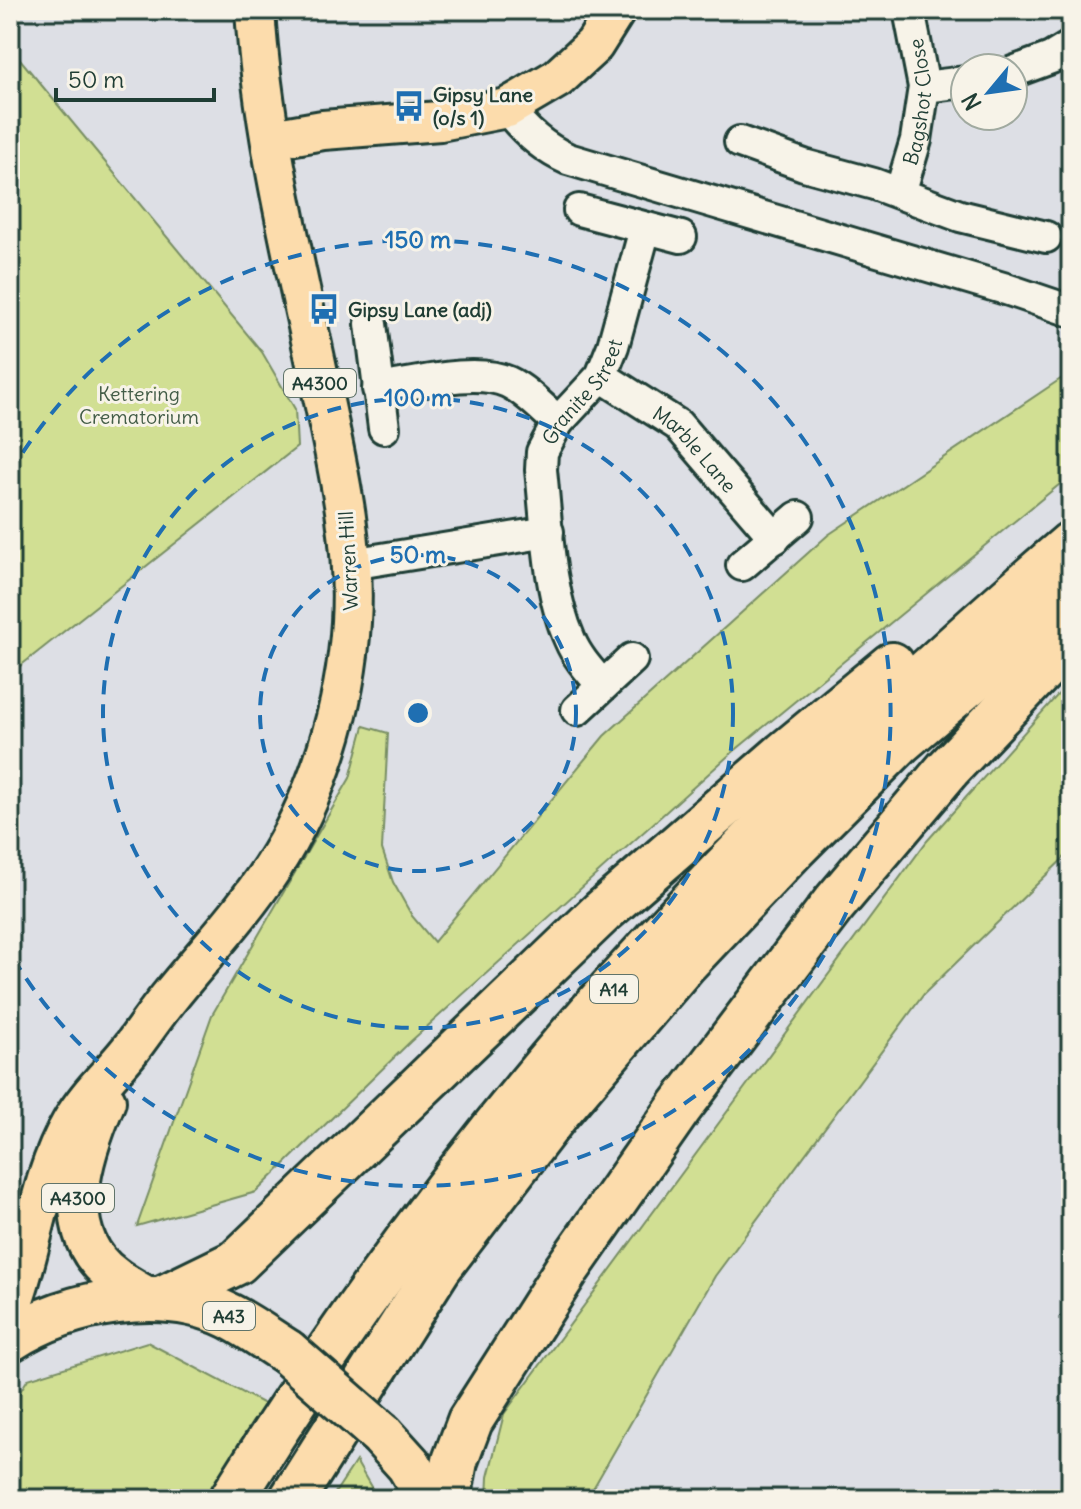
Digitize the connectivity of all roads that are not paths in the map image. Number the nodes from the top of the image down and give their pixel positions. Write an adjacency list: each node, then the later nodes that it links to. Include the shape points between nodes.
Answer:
1 (255, 10): 9 (main road, Warren Hill / A4300)
2 (616, 10): 8 (main road, via 594,45 567,70)
3 (909, 10): 7 (street, Bagshot Close)
4 (1071, 46): 5 (street)
5 (1029, 66)
6 (949, 84): 7 (street)
7 (924, 87): 11 (street, Bagshot Close)
8 (507, 108): 9 (main road, via 440,121); 16 (street, via 548,151 568,159)
9 (272, 139): 27 (main road, Warren Hill / A4300, via 344,496)
10 (740, 142): 11 (street, Bagshot Close)
11 (900, 193): 15 (street, Bagshot Close, via 960,216)
12 (579, 210): 13 (street)
13 (645, 229): 14 (street); 18 (street, Granite Street)
14 (681, 237)
15 (1046, 237)
16 (1071, 311)
17 (371, 324): 19 (street)
18 (601, 376): 20 (street, Granite Street); 25 (street, Marble Lane, via 678,425)
19 (378, 389): 20 (street, via 492,376 511,384); 21 (street)
20 (558, 422): 24 (street, Granite Street, via 542,452)
21 (384, 428)
22 (798, 517): 25 (street)
23 (1071, 527): 35 (highway, via 784,754 602,912 237,1262)
24 (548, 532): 27 (street); 32 (street, Granite Street, via 557,604 570,641)
25 (775, 538): 28 (street)
26 (1071, 544): 38 (highway, A14, via 878,715 658,938 537,1076 412,1234 289,1407)
27 (351, 564): 34 (main road, Warren Hill / A4300, via 345,676 332,733 306,804 246,905)
28 (742, 565)
29 (1071, 596): 39 (highway, A14, via 900,742 685,963 557,1113 439,1267)
30 (1071, 639): 41 (highway, via 948,769 833,905 680,1107 470,1421)
31 (632, 659): 32 (street)
32 (602, 685): 33 (street)
33 (577, 710)
34 (126, 1055): 35 (main road, Warren Hill / A4300, via 93,1133 77,1199 84,1234 98,1260 112,1275); 36 (main road, Warren Hill / A4300, via 93,1091 53,1160)
35 (156, 1298): 37 (highway, A43, via 86,1307 30,1326); 40 (highway, A43, bridge, via 198,1304 230,1316 287,1352 381,1434 409,1465)
36 (10, 1310)
37 (10, 1339)
38 (232, 1499)
39 (292, 1499)
40 (429, 1499)
41 (448, 1499)

